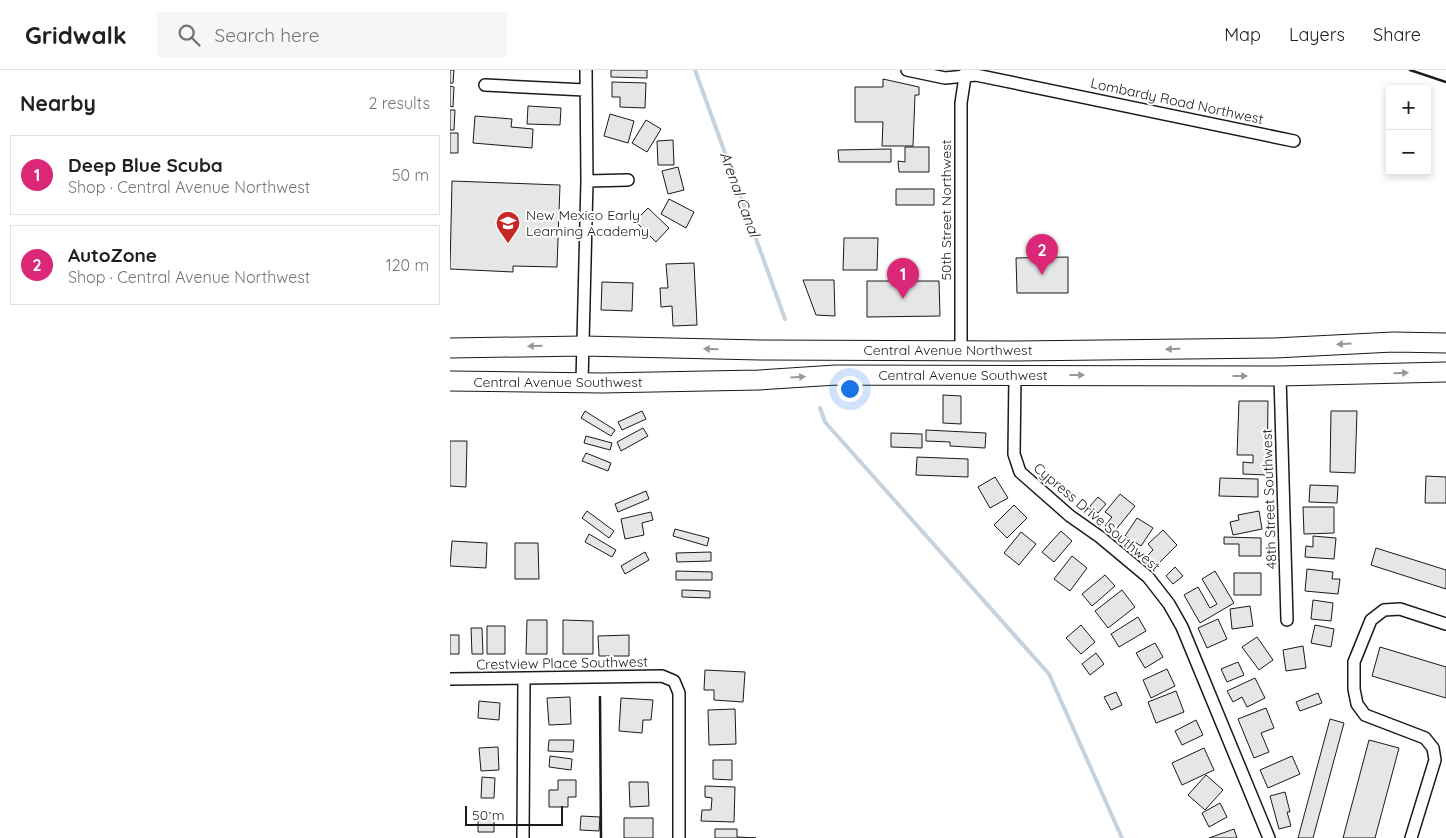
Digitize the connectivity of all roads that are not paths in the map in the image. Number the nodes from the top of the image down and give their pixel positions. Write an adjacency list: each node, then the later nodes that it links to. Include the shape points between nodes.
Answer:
1 (586, 70): 5 (street)
2 (907, 70): 3 (street, Lombardy Road Northwest, via 945,78)
3 (966, 73): 6 (street, Lombardy Road Northwest); 12 (street, 50th Street Northwest, via 961,103)
4 (485, 85): 5 (street)
5 (585, 90): 8 (street)
6 (1294, 141)
7 (628, 180): 8 (street)
8 (587, 181): 10 (street)
9 (1446, 343): 12 (main road, Central Avenue Northwest, one-way to 12, via 1393,342 1275,348)
10 (583, 346): 11 (main road, Central Avenue Northwest, one-way to 11); 12 (main road, Central Avenue Northwest, one-way to 10); 17 (street)
11 (450, 348)
12 (961, 350)
13 (1446, 372): 15 (main road, Central Avenue Southwest, one-way to 13)
14 (1015, 375): 15 (main road, Central Avenue Southwest, one-way to 15); 17 (main road, Central Avenue Southwest, one-way to 14, via 760,380 836,375); 24 (street, Cypress Drive Southwest, via 1014,454 1020,472 1148,577 1169,604 1182,627)
15 (1280, 376): 18 (street, 48th Street Southwest)
16 (450, 381): 17 (main road, Central Avenue Southwest)
17 (582, 382)
18 (1287, 620)
19 (1446, 624): 25 (street, via 1400,609 1384,610 1371,620 1354,662 1357,704 1365,715 1425,738 1433,748 1435,760)
20 (450, 679): 21 (street, Crestview Place Southwest)
21 (524, 679): 22 (street); 23 (street, Crestview Place Southwest, via 662,676 674,681 679,693)
22 (523, 838)
23 (679, 838)
24 (1269, 838)
25 (1411, 838)

